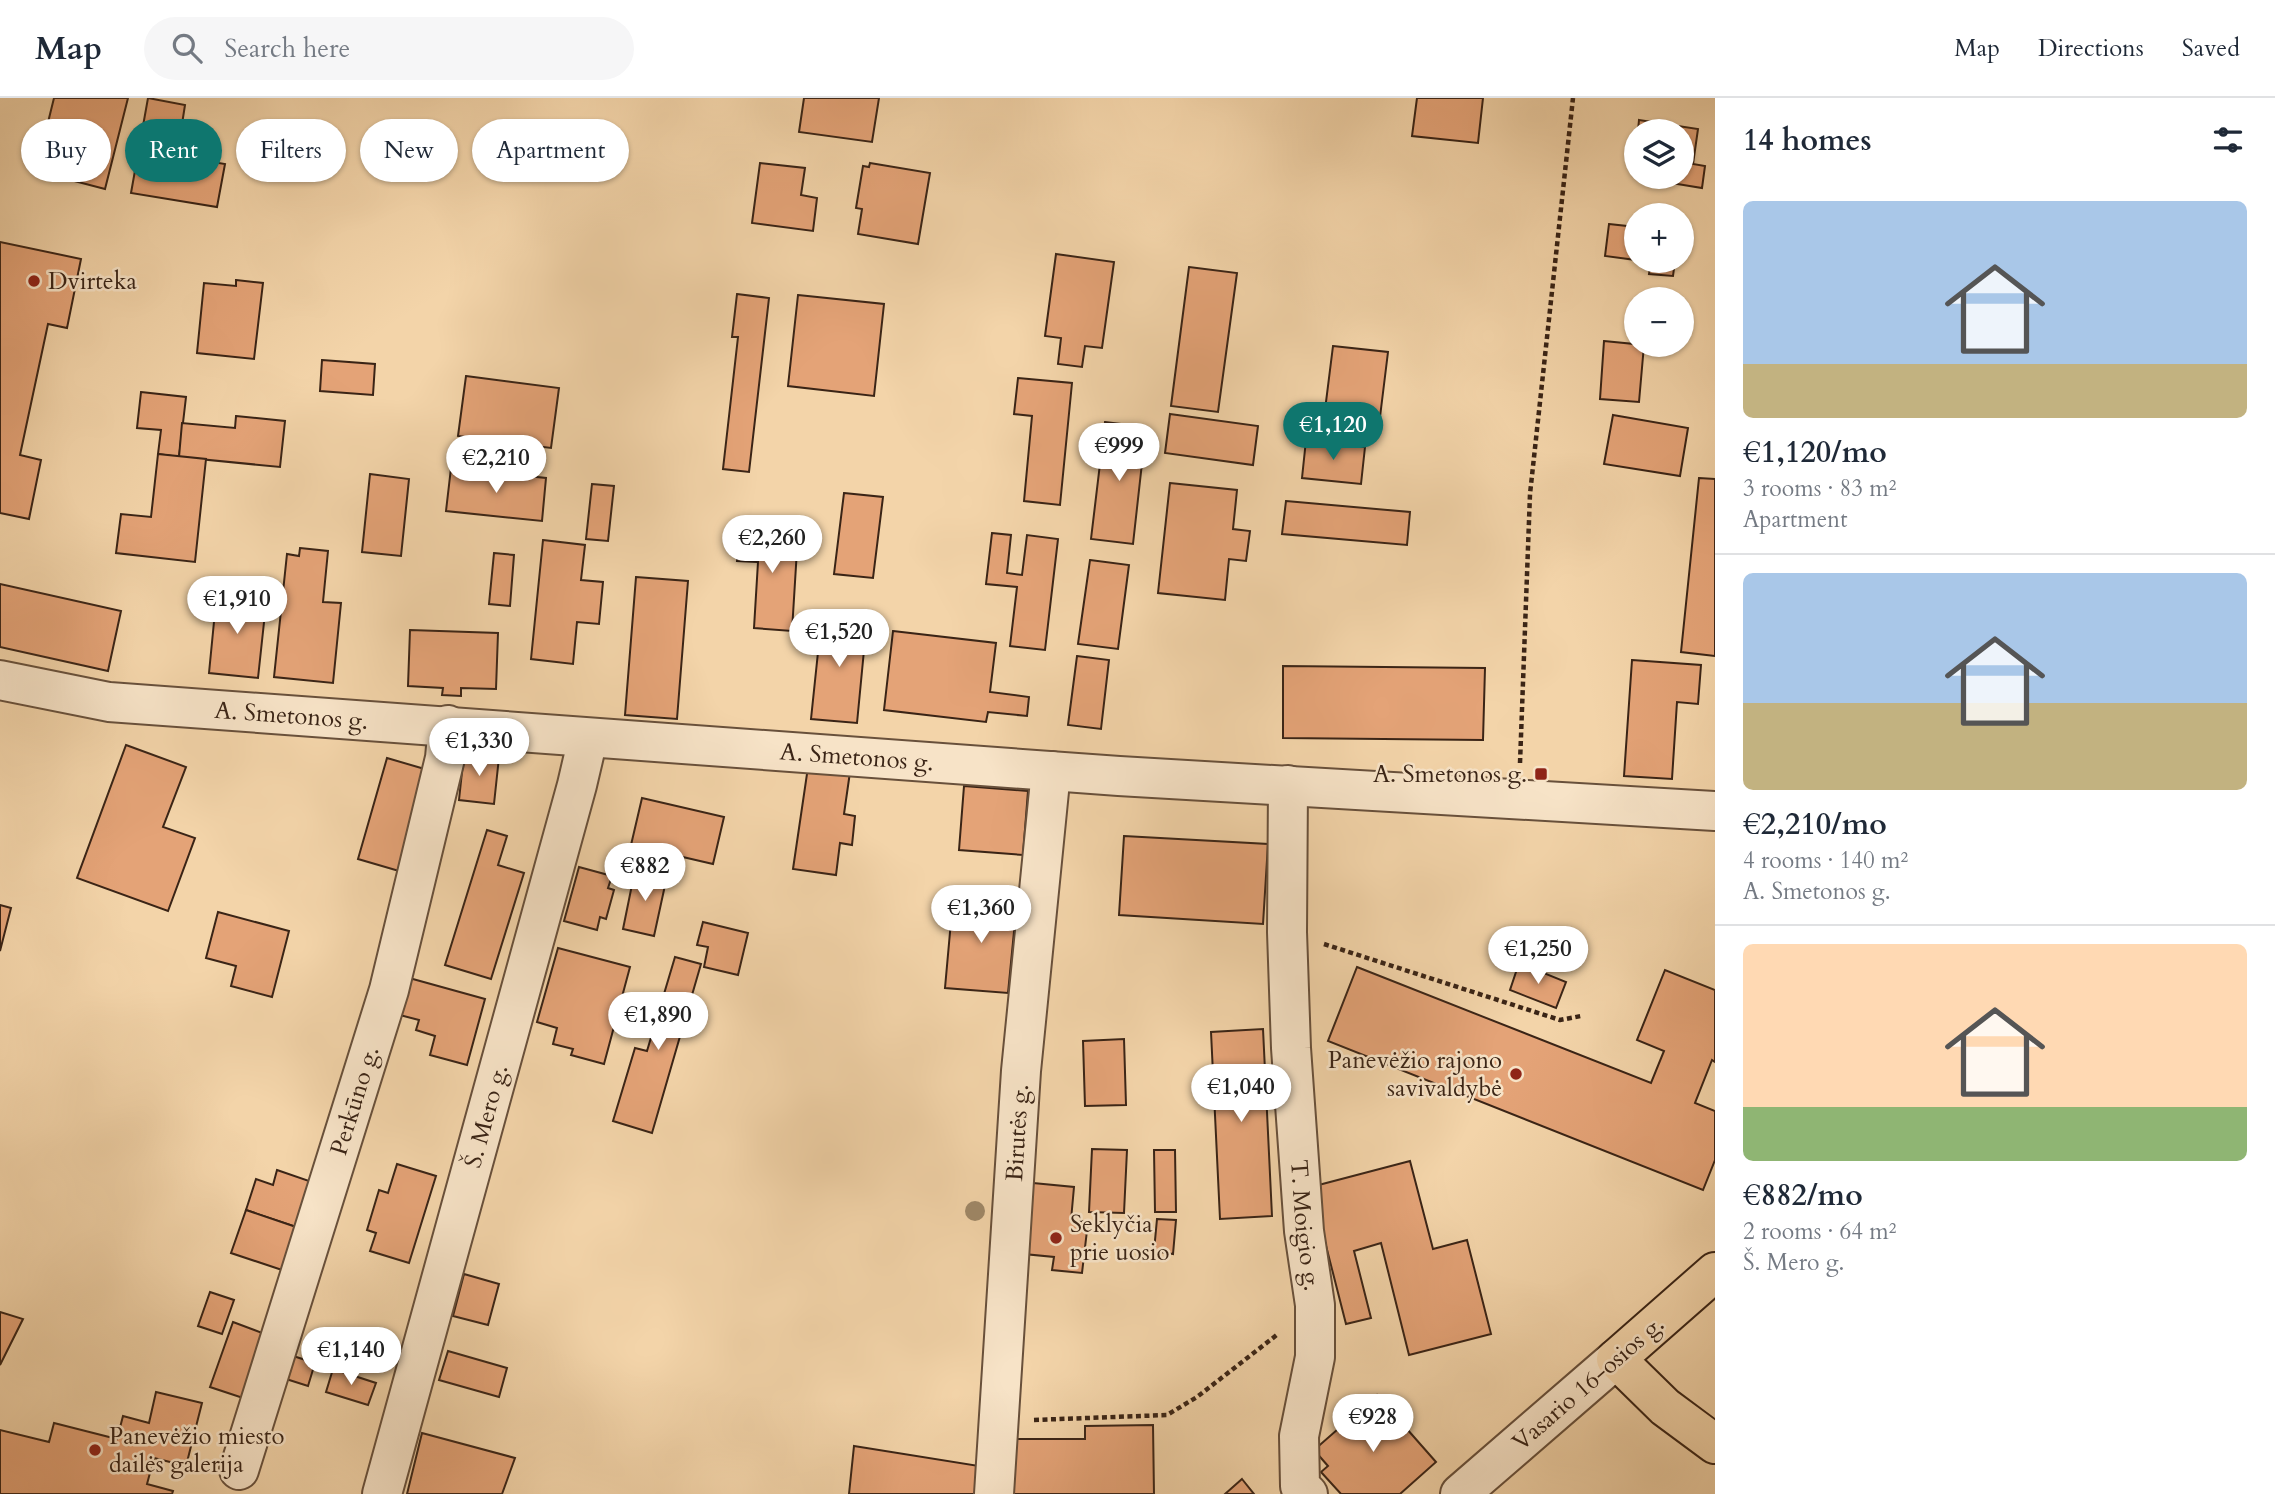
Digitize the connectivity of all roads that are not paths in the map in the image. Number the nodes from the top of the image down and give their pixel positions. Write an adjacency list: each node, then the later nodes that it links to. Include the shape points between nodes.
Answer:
1 (0, 680): 2 (street, A. Smetonos g., via 109,702)
2 (448, 726): 3 (street, A. Smetonos g.); 10 (street, Perkūno g., via 445,758 389,990)
3 (588, 738): 4 (street, A. Smetonos g.); 11 (street, Š. Mero g.)
4 (1051, 771): 5 (street, A. Smetonos g.); 12 (street, Birutės g., via 1021,1071)
5 (1288, 785): 6 (street, A. Smetonos g.); 13 (street, T. Moigio g., via 1291,1048 1303,1218 1315,1305 1315,1357 1299,1436 1300,1486)
6 (1715, 811)
7 (1715, 1272): 8 (main road, Vasario 16-osios g.)
8 (1616, 1359): 9 (main road, via 1665,1407); 14 (street, Vasario 16-osios g.)
9 (1715, 1444)
10 (239, 1471)
11 (382, 1494)
12 (994, 1494)
13 (1308, 1494)
14 (1460, 1494)

